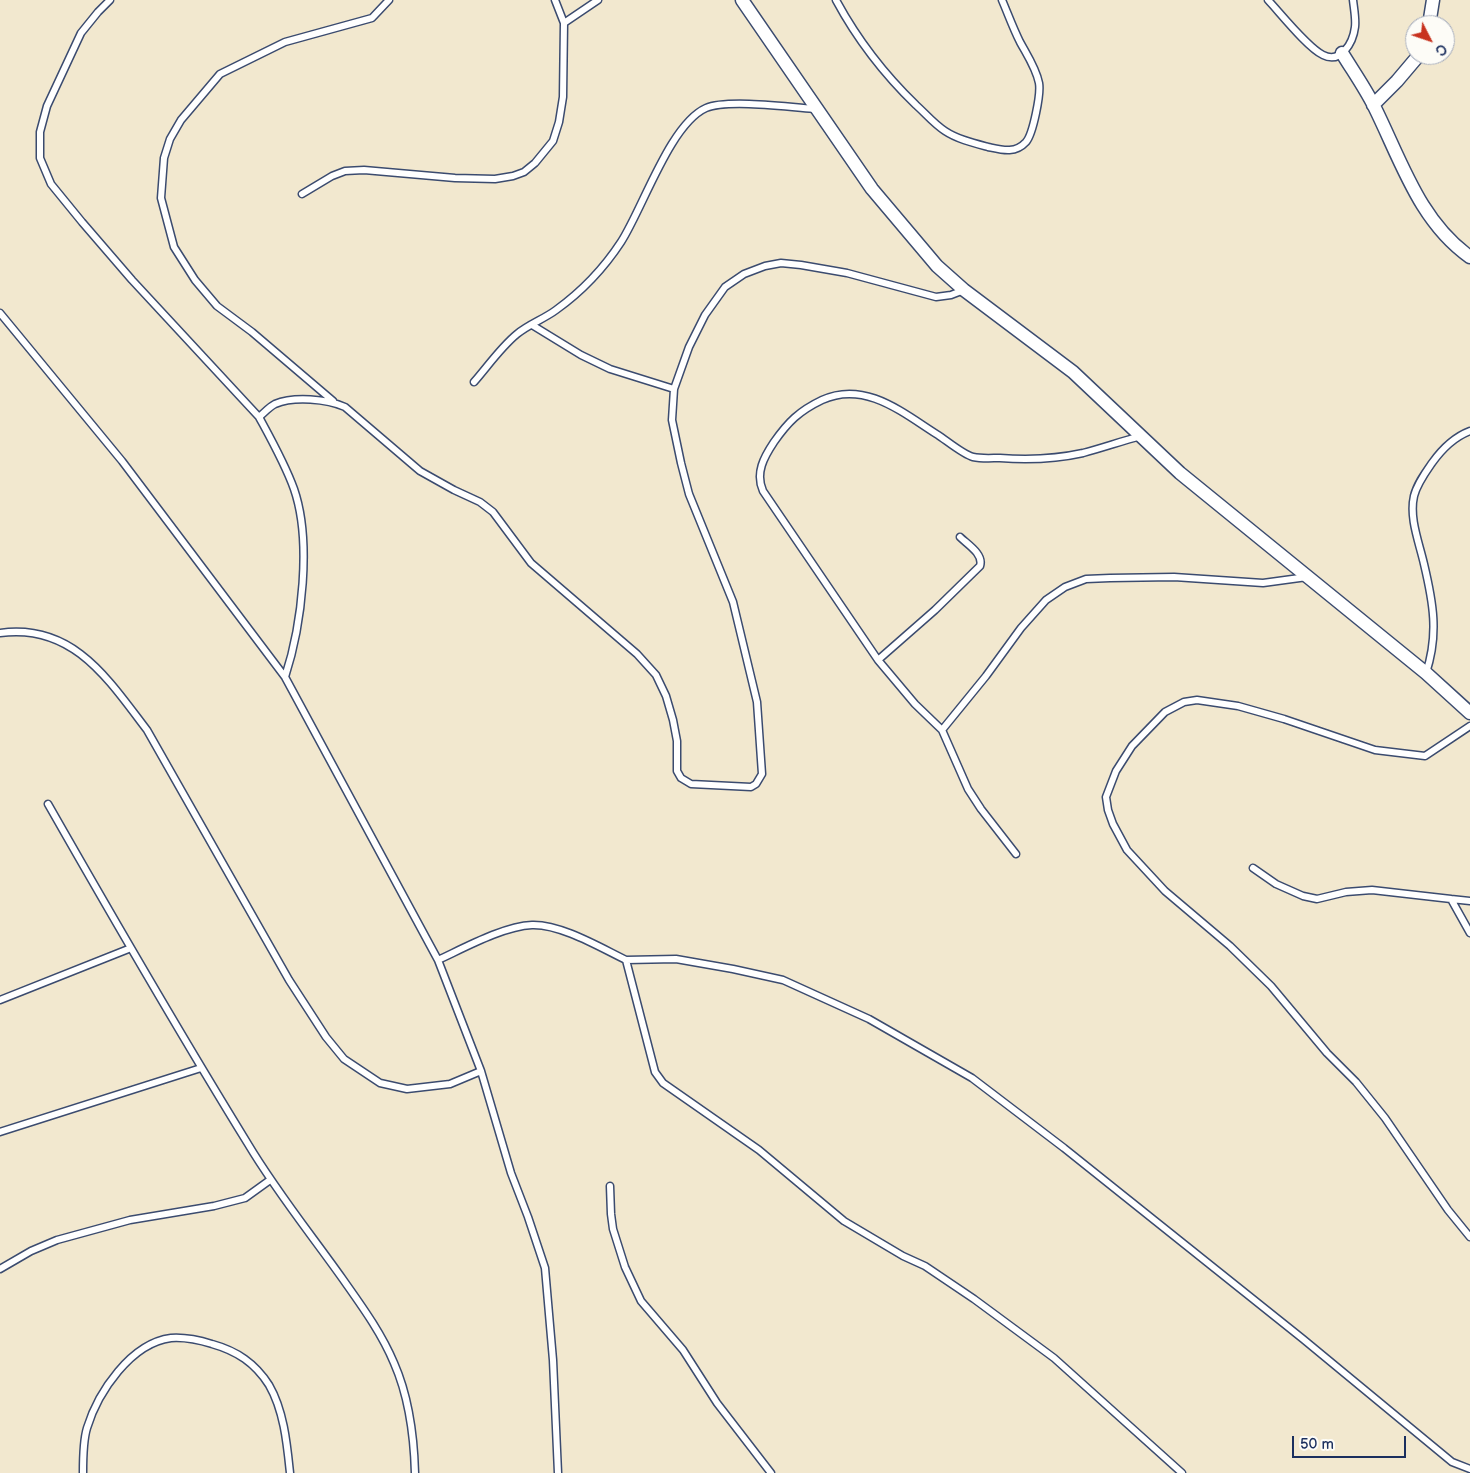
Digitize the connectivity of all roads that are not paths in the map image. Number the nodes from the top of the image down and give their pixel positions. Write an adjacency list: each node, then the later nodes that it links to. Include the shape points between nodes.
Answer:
1 (110, 0): 25 (lane, via 81,33 47,106 40,132 40,158 51,184 82,222)
2 (389, 0): 24 (lane, via 372,18 285,42 220,74 181,120 164,158 161,198 174,246 195,280 217,306)
3 (555, 0): 12 (lane)
4 (598, 0): 12 (lane)
5 (742, 0): 16 (street)
6 (836, 0): 7 (lane, via 865,47 896,86 934,122 959,138 1000,150 1014,150 1024,144 1032,133 1040,86)
7 (1002, 0)
8 (1268, 0): 13 (lane, via 1318,51 1331,57)
9 (1353, 0): 13 (lane, via 1355,27 1351,41)
10 (1433, 0): 11 (street)
11 (1431, 15)
12 (564, 23): 17 (lane, via 563,97 559,122 546,152 524,172 495,179 475,179 354,170 332,176)
13 (1342, 53): 15 (street)
14 (1411, 65): 15 (street)
15 (1373, 105): 18 (street, via 1411,186 1435,225 1452,244)
16 (816, 109): 19 (street, via 872,189 937,266); 21 (lane, via 730,104 706,108 685,127 663,159 639,211 602,267 555,311)
17 (302, 194)
18 (1470, 257)
19 (964, 290): 23 (lane, via 936,297 846,273 794,264 764,266 725,287 705,315); 27 (street, via 1073,372)
20 (0, 313): 33 (lane, via 122,461)
21 (532, 325): 22 (lane, via 518,333); 23 (lane, via 580,355 610,369)
22 (474, 382)
23 (674, 389): 24 (lane, via 672,420 689,494 733,602 757,702 762,774 751,787 691,784 681,778 677,771 674,720 666,696 656,675 637,654 531,563 493,512 420,470)
24 (333, 401): 25 (lane, via 290,401 274,405)
25 (259, 417): 33 (lane, via 281,457 301,517 304,556 301,600 292,656)
26 (1470, 432): 32 (lane, via 1460,435 1440,452 1424,474 1414,497 1413,516 1434,618 1434,640)
27 (1142, 436): 29 (street, via 1180,473); 31 (lane, via 1082,453 1049,458 972,457 875,398 851,393 832,395 805,408 790,421 769,450 760,470 762,491)
28 (960, 537): 31 (lane, via 979,556 980,566)
29 (1308, 577): 32 (street); 36 (lane, via 1263,582 1174,577 1110,578 1086,579 1065,587 1046,600 1021,628)
30 (0, 634): 48 (lane, via 20,631 62,642 89,660 119,693 147,730 289,980 344,1059 380,1083 407,1090 450,1084)
31 (878, 660): 36 (lane)
32 (1426, 673): 34 (street)
33 (285, 677): 44 (lane)
34 (1470, 713)
35 (1470, 726): 52 (lane, via 1424,756 1375,750 1238,706 1197,700 1184,702 1164,712 1132,746 1116,771 1106,797 1112,824 1127,850 1166,892 1271,986 1385,1118)
36 (942, 730): 38 (lane, via 968,789)
37 (48, 804): 43 (lane)
38 (1016, 854)
39 (1253, 868): 40 (lane, via 1276,884 1317,899 1372,890)
40 (1451, 899): 41 (lane); 42 (lane)
41 (1470, 900)
42 (1470, 932)
43 (131, 948): 46 (lane); 47 (lane)
44 (438, 960): 45 (lane, via 504,932 533,925 560,930); 48 (lane)
45 (626, 960): 54 (lane, via 676,959 783,980 869,1019 972,1078 1303,1339 1452,1462); 60 (lane, via 655,1072 663,1083 759,1150 844,1221 925,1266 1054,1358)
46 (0, 1000)
47 (201, 1068): 49 (lane); 50 (lane)
48 (482, 1071): 58 (lane, via 511,1173 544,1268 550,1312)
49 (0, 1132)
50 (270, 1180): 53 (lane, via 245,1198 130,1220 57,1240); 57 (lane, via 384,1340 396,1365 406,1403)
51 (610, 1186): 59 (lane, via 613,1229 625,1267 641,1301 683,1350 717,1402)
52 (1470, 1237)
53 (0, 1269)
54 (1470, 1470)
55 (83, 1473): 56 (lane, via 86,1429 99,1400 129,1358 170,1338 202,1341 230,1349 252,1363 269,1386 282,1415)
56 (290, 1473)
57 (415, 1473)
58 (558, 1473)
59 (771, 1473)
60 (1182, 1473)

